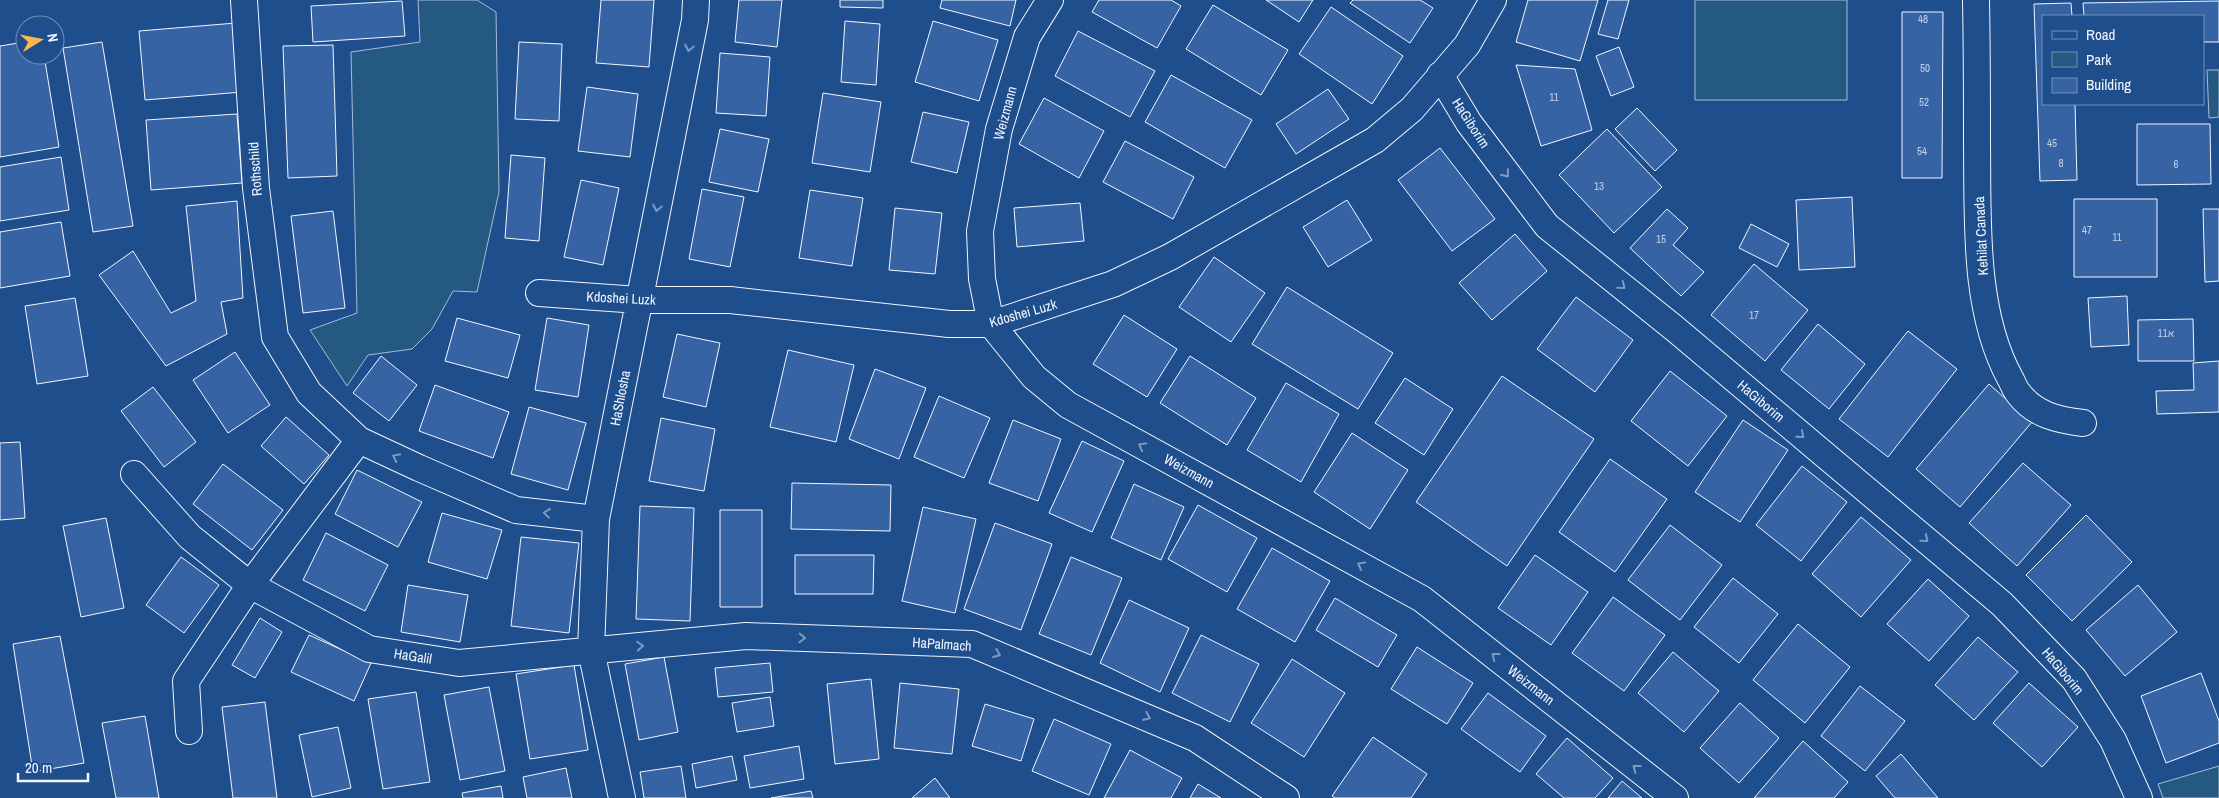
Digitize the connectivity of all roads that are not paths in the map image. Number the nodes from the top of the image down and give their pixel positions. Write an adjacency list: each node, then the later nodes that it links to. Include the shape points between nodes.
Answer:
1 (244, 0): 11 (street, Rothschild, via 256,188 275,338 308,393)
2 (696, 0): 8 (street, HaShlosha, one-way to 8, via 695,20)
3 (1050, 0): 9 (street, Weizmann, via 1027,37 999,129 980,231 982,279)
4 (1494, 0): 6 (street, via 1467,45)
5 (1976, 0): 10 (street, Kehilat Canada, via 1978,219 1985,302 1992,332 2004,367 2019,394 2037,411 2057,420)
6 (1440, 75): 9 (street, Kdoshei Luzk, via 1412,108 1375,140 1170,258 1113,284); 20 (street, HaGiborim, one-way to 20, via 1469,123 1547,226 1674,328 2002,604 2074,680 2113,740)
7 (539, 293): 8 (street, Kdoshei Luzk)
8 (639, 300): 9 (street, Kdoshei Luzk, via 730,300 948,324); 13 (street, HaShlosha)
9 (991, 324): 19 (street, Weizmann, one-way to 9, via 1422,599 1068,405 1034,377)
10 (2082, 423)
11 (359, 440): 13 (street, one-way to 11, via 516,510); 14 (street)
12 (134, 474): 14 (street, HaGalil, via 190,537)
13 (596, 519): 15 (street, HaShlosha)
14 (250, 585): 15 (street, HaGalil, via 369,649 459,663); 16 (street, via 186,681)
15 (592, 650): 17 (street, HaShlosha); 18 (street, HaPalmach, one-way to 18, via 746,636 972,644 1195,738)
16 (189, 731)
17 (622, 798)
18 (1286, 798)
19 (1674, 798)
20 (2139, 798)

